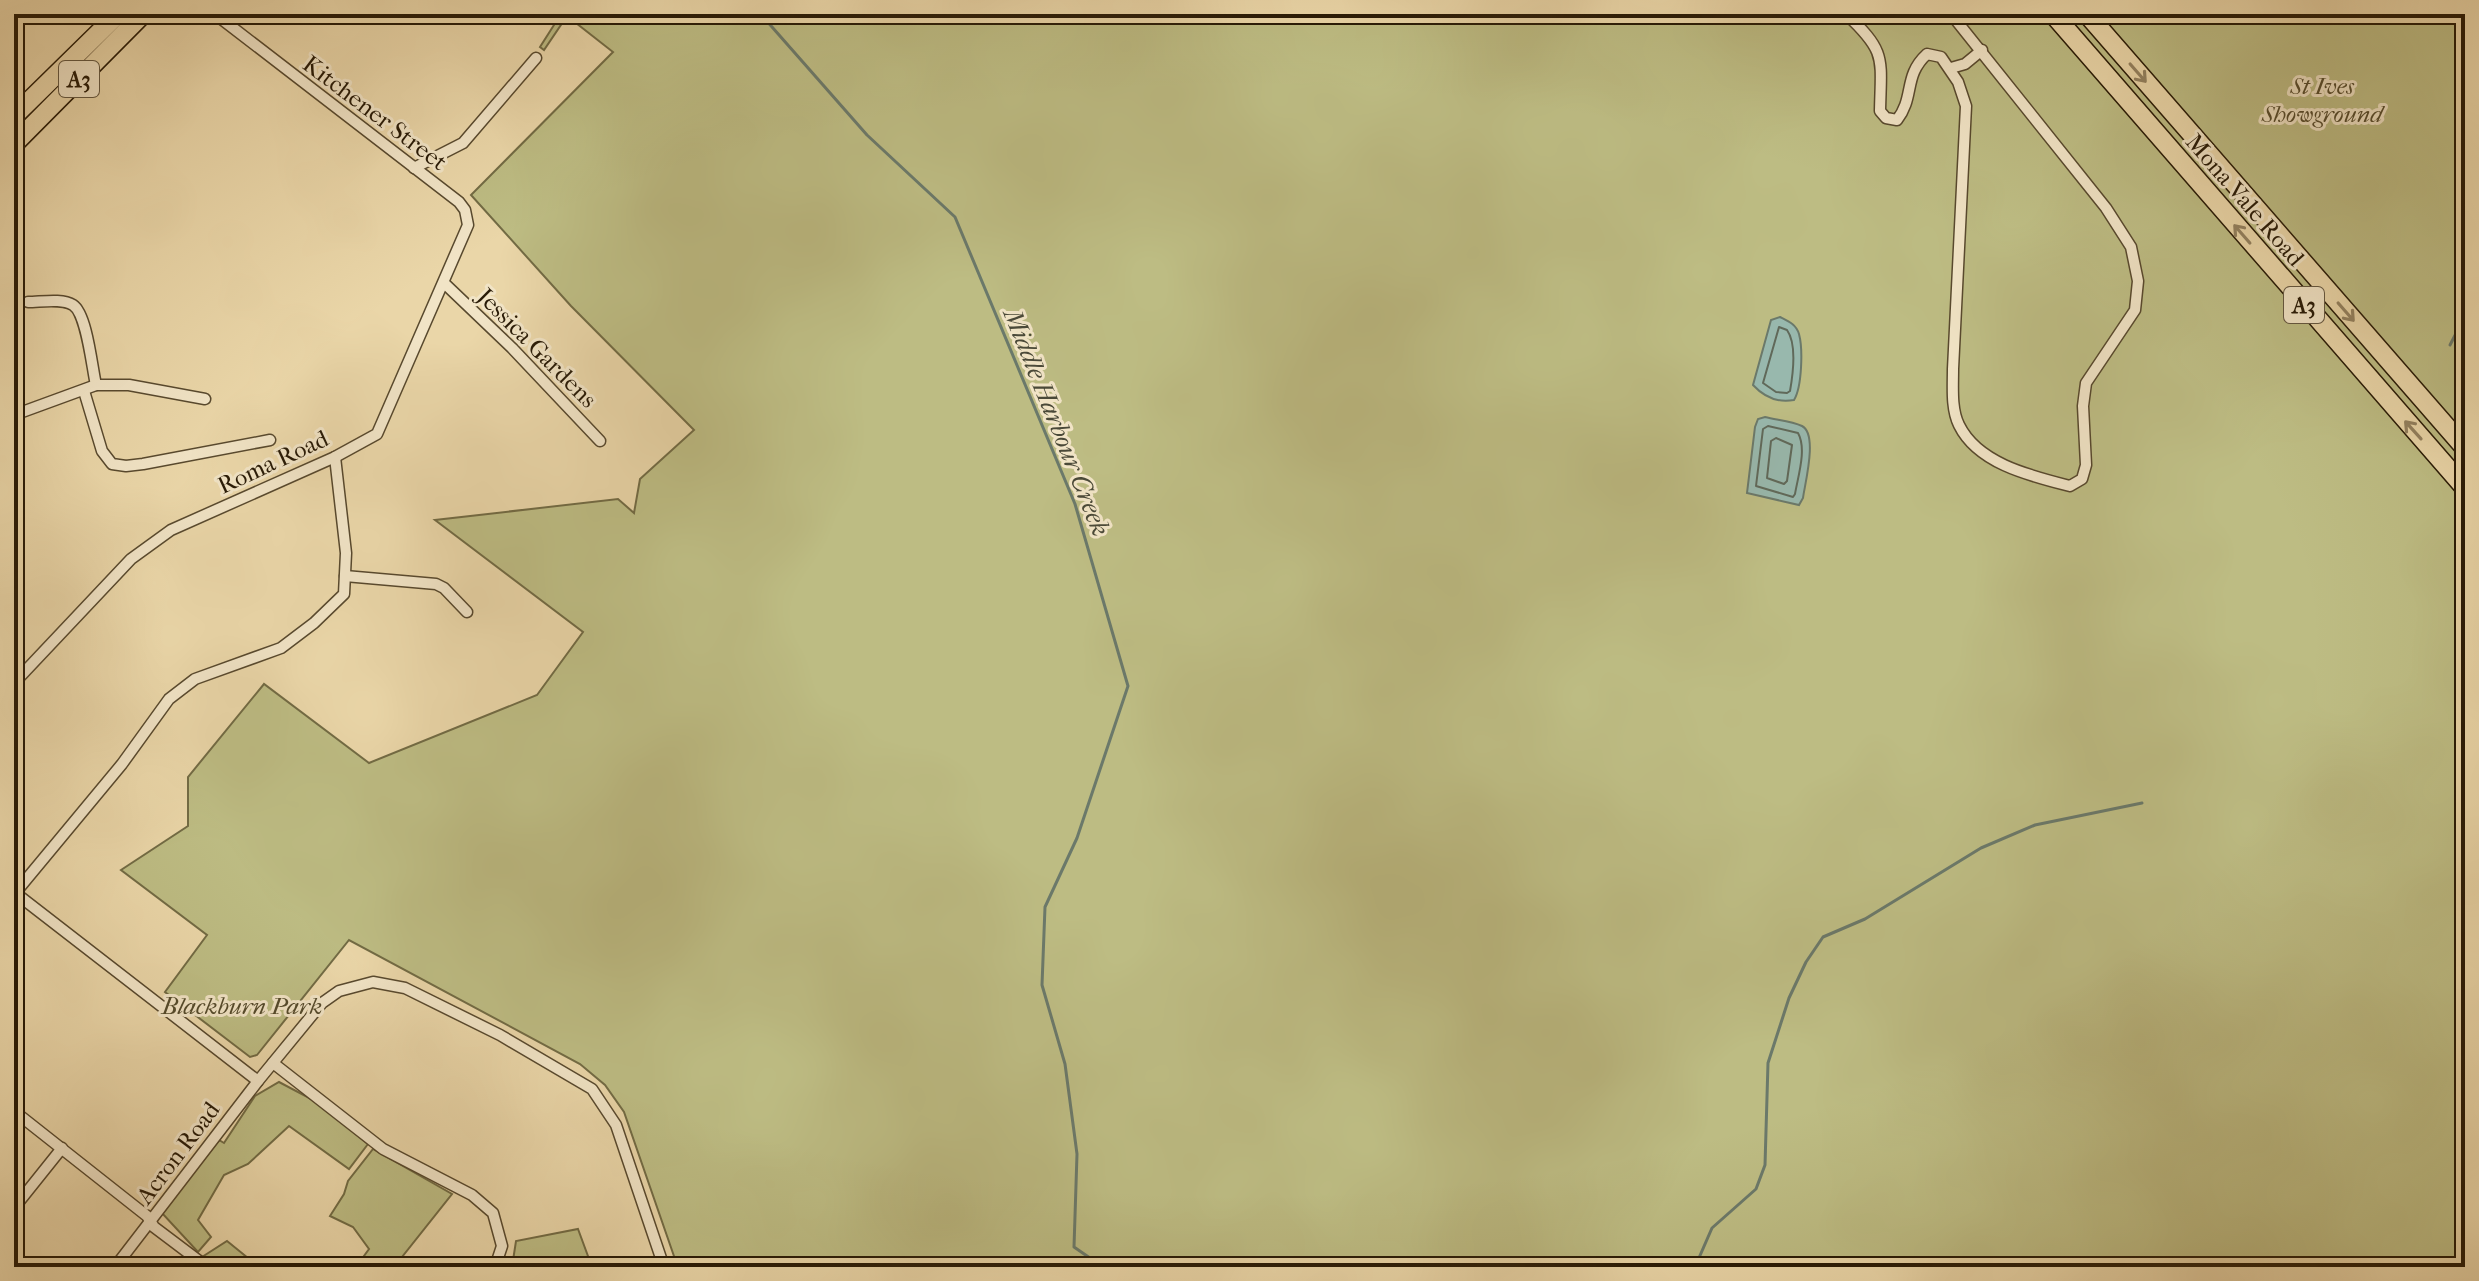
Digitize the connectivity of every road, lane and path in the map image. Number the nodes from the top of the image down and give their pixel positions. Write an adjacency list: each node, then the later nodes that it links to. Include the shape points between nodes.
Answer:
1 (118, 14): 11 (highway, A3)
2 (143, 14): 12 (highway, A3)
3 (215, 14): 13 (street, Kitchener Street)
4 (1846, 14): 10 (street, via 1873,40 1881,58 1880,111 1886,118 1897,120 1902,113 1914,65 1927,54 1941,57)
5 (1951, 14): 8 (street)
6 (2053, 14): 25 (highway, Mona Vale Road / A3, one-way to 6)
7 (2087, 14): 23 (highway, Mona Vale Road / A3, one-way to 23)
8 (1982, 50): 10 (street); 10 (street, via 2106,208 2131,247 2136,268 2135,310 2086,383 2086,465 2082,479 2070,486 2003,465 1975,448 1958,424 1953,369 1967,130 1966,106)
9 (536, 58): 13 (street, via 463,143)
10 (1951, 68)
11 (14, 116)
12 (14, 144)
13 (414, 168): 14 (street, Kitchener Street, via 459,202)
14 (468, 219): 15 (street, Roma Road)
15 (444, 283): 22 (street, Jessica Gardens); 24 (street, Roma Road, via 377,434)
16 (28, 302): 17 (street, via 74,305 81,315)
17 (96, 385): 18 (street); 19 (street, via 129,385)
18 (84, 391): 20 (street); 21 (street, via 102,451 112,464 143,464)
19 (205, 399)
20 (14, 415)
21 (270, 440)
22 (600, 441)
23 (2465, 448)
24 (335, 457): 26 (street); 28 (street, Roma Road, via 171,530 131,559)
25 (2465, 488)
26 (345, 576): 27 (street, via 436,584); 29 (street, via 344,594 281,648 195,679 169,699 122,764)
27 (467, 612)
28 (16, 677)
29 (14, 892): 31 (street)
30 (273, 1063): 31 (street, Acron Road); 38 (street, via 383,1149 472,1195 493,1213 502,1246); 39 (street, Acron Road, via 322,1003 339,991 373,982 405,988 500,1035 592,1089 616,1125)
31 (258, 1081): 35 (street, Acron Road)
32 (14, 1111): 33 (street)
33 (62, 1148): 34 (street); 35 (street)
34 (14, 1208)
35 (151, 1222): 36 (street, Acron Road); 37 (street)
36 (115, 1267)
37 (207, 1267)
38 (495, 1267)
39 (664, 1267)

